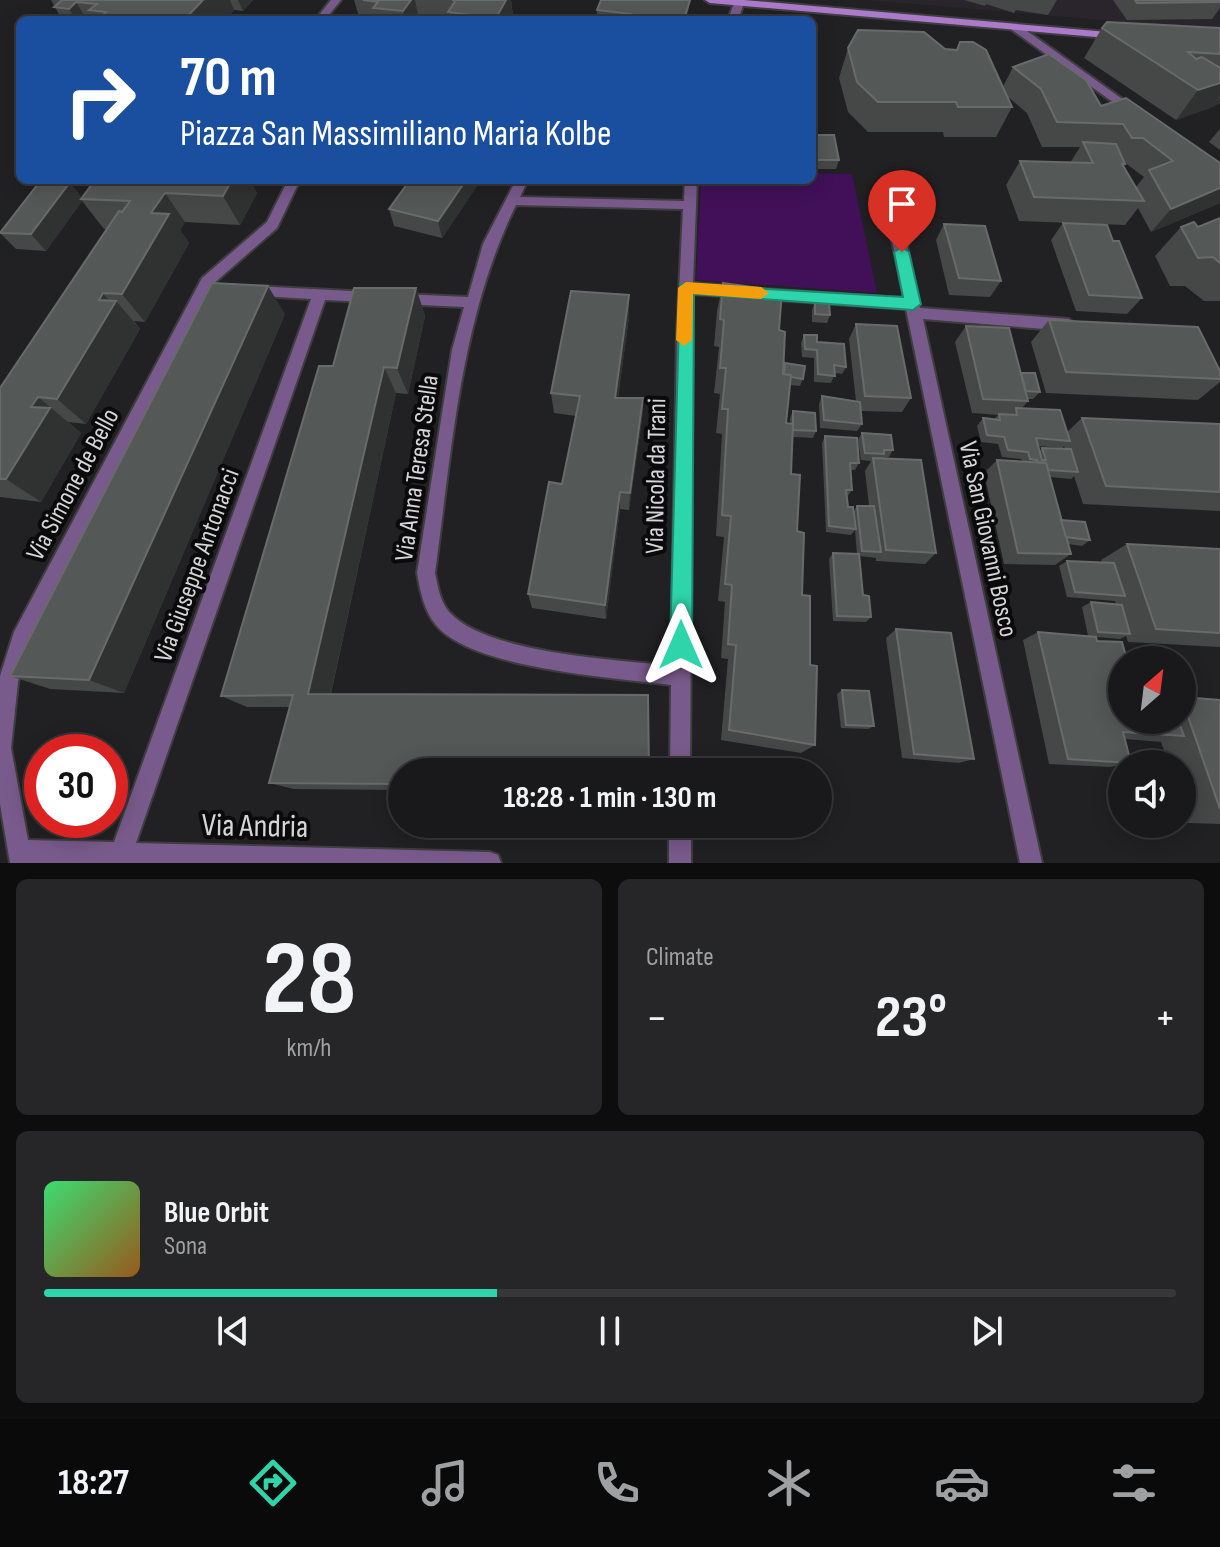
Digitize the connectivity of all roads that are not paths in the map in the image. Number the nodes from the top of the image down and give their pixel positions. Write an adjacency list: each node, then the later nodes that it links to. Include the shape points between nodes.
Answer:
1 (336, 0): 4 (street)
2 (710, 0): 3 (main road)
3 (739, 3): 5 (street); 6 (main road)
4 (323, 16)
5 (734, 16)
6 (1016, 28): 7 (main road); 8 (street)
7 (1136, 37)
8 (1143, 118)
9 (288, 184): 16 (street, Via Simone de Bello, via 272,225 213,274)
10 (520, 184): 12 (street, Via Anna Teresa Stella)
11 (691, 184): 13 (street, Via Nicola da Trani)
12 (512, 201): 13 (street); 18 (street, Via Anna Teresa Stella, via 490,244)
13 (688, 205): 15 (street, Via Nicola da Trani)
14 (896, 226): 19 (street, Via San Giovanni Bosco)
15 (686, 288): 19 (street); 21 (street, Via Nicola da Trani)
16 (218, 289): 17 (street); 25 (street, Via Simone de Bello, via 23,632 8,682 1,748)
17 (320, 295): 18 (street); 24 (street, Via Giuseppe Antonacci)
18 (471, 302): 21 (street, Via Anna Teresa Stella, via 426,573 431,598 445,622 470,637 524,655)
19 (914, 309): 20 (street); 28 (street, Via San Giovanni Bosco)
20 (1089, 326)
21 (681, 677): 22 (street, Via Nicola da Trani)
22 (680, 758)
23 (680, 838): 27 (street)
24 (121, 854): 25 (street, Via Andria); 26 (street, Via Andria)
25 (20, 857)
26 (490, 863)
27 (680, 863)
28 (1031, 863)

